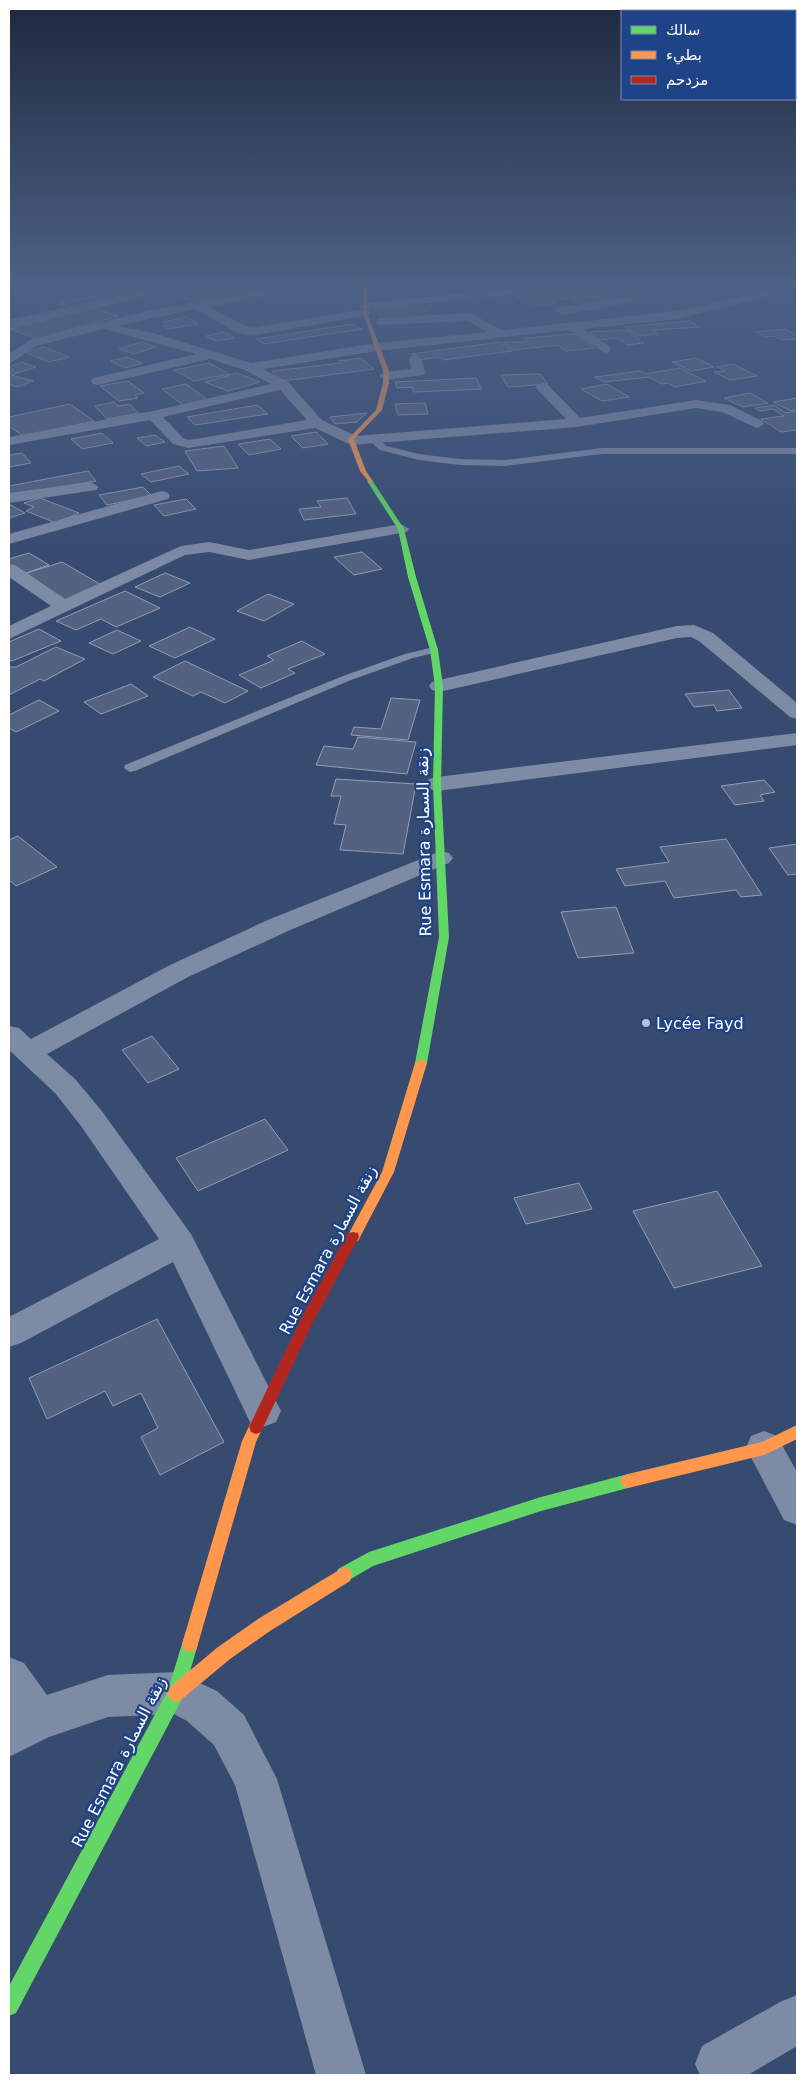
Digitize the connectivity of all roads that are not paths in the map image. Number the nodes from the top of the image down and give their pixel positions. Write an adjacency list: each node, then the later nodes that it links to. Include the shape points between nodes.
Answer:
1 (118, 376): 4 (street)
2 (267, 376): 5 (street)
3 (386, 376): 12 (street, via 381,408 374,420)
4 (98, 381)
5 (283, 385): 7 (street); 8 (street)
6 (542, 387): 9 (street)
7 (153, 415): 8 (street, via 178,441 188,444); 13 (street)
8 (317, 423): 12 (street)
9 (576, 423): 10 (street, via 696,404 725,408); 11 (street)
10 (756, 424)
11 (373, 439): 12 (street); 14 (lane, via 383,448 419,457 505,463 602,451)
12 (351, 440): 18 (street, Rue Esmara زنقة السمارة, via 363,471)
13 (9, 441)
14 (797, 451)
15 (90, 487): 17 (street)
16 (162, 496): 19 (street)
17 (9, 498)
18 (401, 529): 21 (street, via 262,554 242,555 209,547 181,551); 23 (street, Rue Esmara زنقة السمارة)
19 (9, 539)
20 (9, 569): 21 (street)
21 (64, 607): 22 (street)
22 (9, 633)
23 (434, 650): 24 (street, Rue Esmara زنقة السمارة); 27 (lane, via 347,678)
24 (439, 686): 25 (street, via 677,632 694,631 706,637); 28 (street, Rue Esmara زنقة السمارة)
25 (797, 713)
26 (797, 739): 28 (street)
27 (130, 768)
28 (437, 784): 29 (street, Rue Esmara زنقة السمارة)
29 (441, 858): 30 (street, via 279,925); 33 (street, Rue Esmara زنقة السمارة, via 444,937 419,1073 388,1172 307,1321)
30 (19, 1044): 31 (street, via 65,1086 92,1118)
31 (180, 1243): 32 (street); 33 (street)
32 (9, 1333)
33 (263, 1411): 38 (street, Rue Esmara زنقة السمارة, via 249,1440)
34 (797, 1432): 35 (street)
35 (764, 1448): 36 (street); 38 (street, via 542,1504 369,1560 264,1625)
36 (797, 1507)
37 (9, 1678): 39 (street)
38 (176, 1693): 39 (street, via 108,1696); 40 (street, Rue Esmara زنقة السمارة); 43 (street, via 202,1706 229,1730 255,1779)
39 (24, 1727)
40 (9, 2006)
41 (797, 2019): 42 (street)
42 (720, 2064)
43 (341, 2075)

